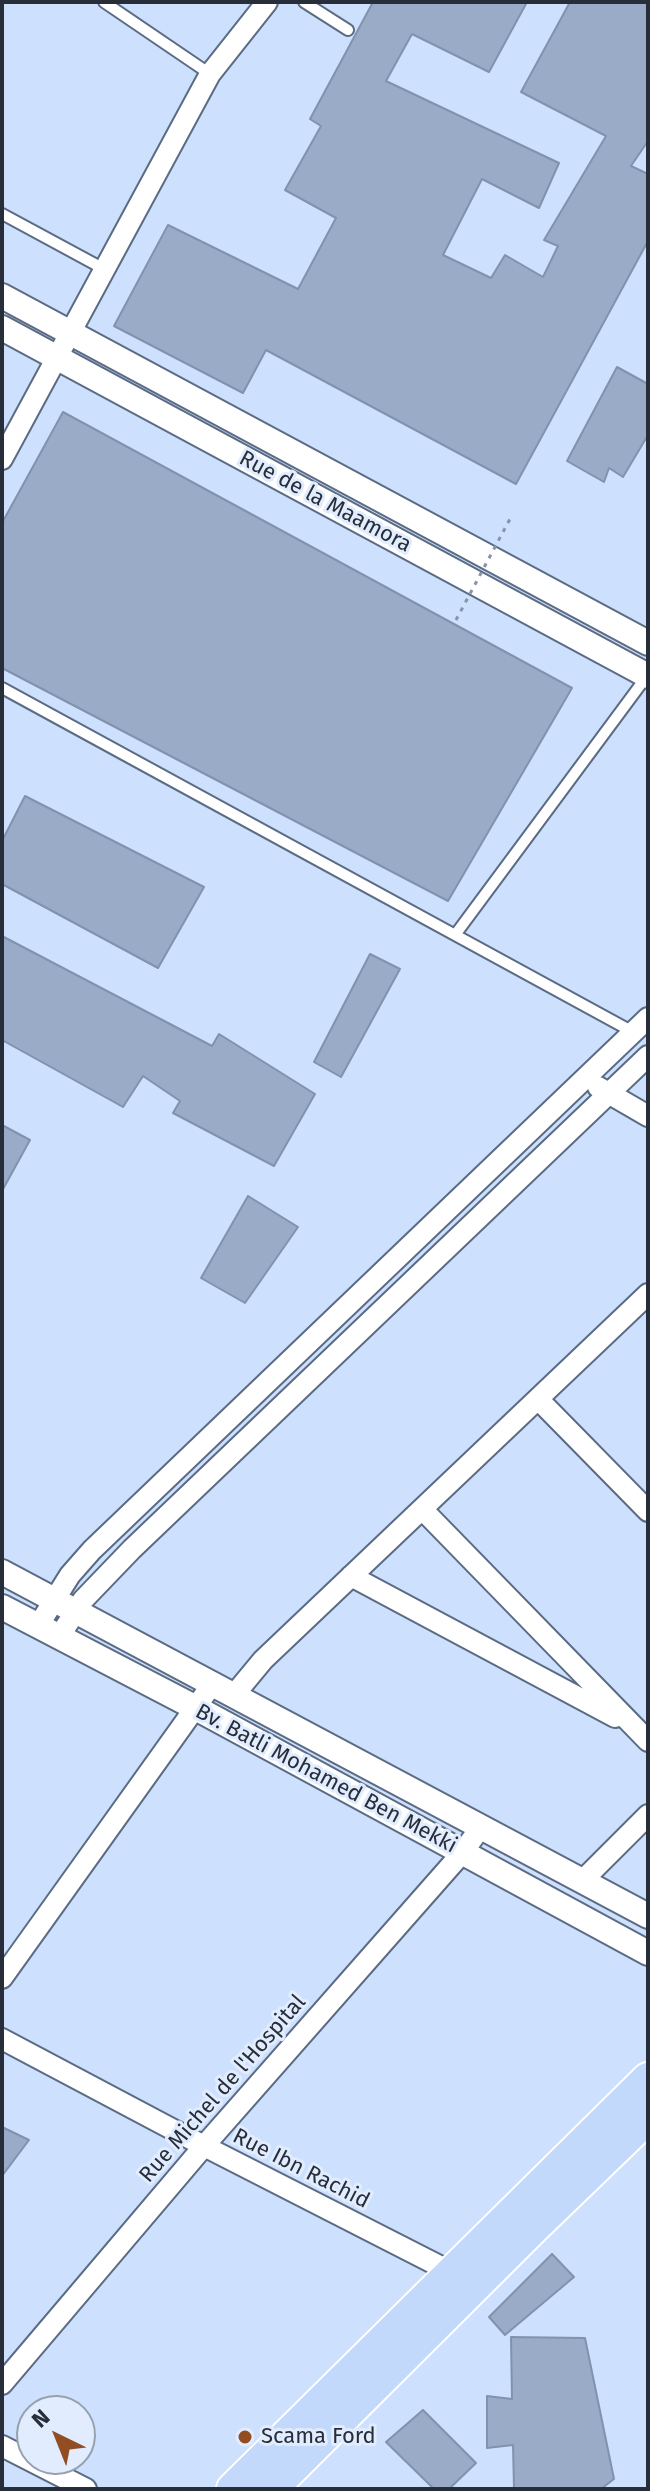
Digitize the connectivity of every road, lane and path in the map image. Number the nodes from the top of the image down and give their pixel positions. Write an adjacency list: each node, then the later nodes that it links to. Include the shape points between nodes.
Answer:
1 (104, 2): 5 (lane)
2 (267, 2): 5 (street)
3 (304, 2): 4 (lane)
4 (348, 30)
5 (210, 74): 7 (street)
6 (2, 214): 7 (lane)
7 (104, 269): 10 (street)
8 (2, 296): 10 (street, Rue de la Maamora)
9 (2, 328): 11 (street, Rue de la Maamora)
10 (70, 333): 11 (street); 13 (street, Rue de la Maamora)
11 (57, 358): 12 (street); 14 (street, Rue de la Maamora)
12 (2, 459)
13 (316, 465): 14 (street); 17 (street, Rue de la Maamora)
14 (302, 490): 18 (street, Rue de la Maamora)
15 (511, 517): 16 (path, bridge)
16 (456, 620)
17 (648, 643)
18 (648, 676): 20 (lane)
19 (2, 688): 20 (lane)
20 (455, 935): 21 (lane)
21 (641, 1025): 23 (street)
22 (648, 1056): 24 (street)
23 (584, 1079): 24 (street); 32 (street, via 92,1550)
24 (609, 1093): 25 (street); 34 (street, via 132,1549)
25 (648, 1116)
26 (648, 1294): 27 (street)
27 (538, 1399): 28 (street); 29 (street)
28 (422, 1509): 31 (street); 39 (street)
29 (648, 1511)
30 (2, 1572): 32 (street, Bv. Batli Mohamed Ben Mekki)
31 (351, 1576): 37 (street); 39 (street)
32 (53, 1599): 34 (street, Bv. Batli Mohamed Ben Mekki); 35 (street)
33 (2, 1607): 35 (street, Bv. Batli Mohamed Ben Mekki)
34 (75, 1611): 35 (street); 36 (street, Bv. Batli Mohamed Ben Mekki)
35 (48, 1632): 38 (street, Bv. Batli Mohamed Ben Mekki)
36 (213, 1683): 37 (street, Bv. Batli Mohamed Ben Mekki); 38 (street)
37 (234, 1695): 40 (street, Bv. Batli Mohamed Ben Mekki)
38 (196, 1708): 41 (street, Bv. Batli Mohamed Ben Mekki); 48 (street)
39 (641, 1734)
40 (334, 1748): 41 (street); 43 (street, Bv. Batli Mohamed Ben Mekki)
41 (320, 1776): 44 (street, Bv. Batli Mohamed Ben Mekki)
42 (648, 1815): 45 (street)
43 (481, 1827): 44 (street, Rue Michel de l'Hospital); 45 (street, Bv. Batli Mohamed Ben Mekki)
44 (462, 1853): 47 (street, Bv. Batli Mohamed Ben Mekki); 52 (street, Rue Michel de l'Hospital)
45 (582, 1881): 46 (street, Bv. Batli Mohamed Ben Mekki)
46 (648, 1916)
47 (648, 1953)
48 (2, 1978)
49 (2, 2039): 52 (street, Rue Ibn Rachid)
50 (648, 2079): 53 (main road)
51 (648, 2117): 58 (main road)
52 (204, 2146): 53 (street, Rue Ibn Rachid); 54 (street, Rue Michel de l'Hospital)
53 (451, 2272): 57 (main road)
54 (2, 2384)
55 (2, 2446): 56 (street)
56 (86, 2489)
57 (233, 2489)
58 (271, 2489)

